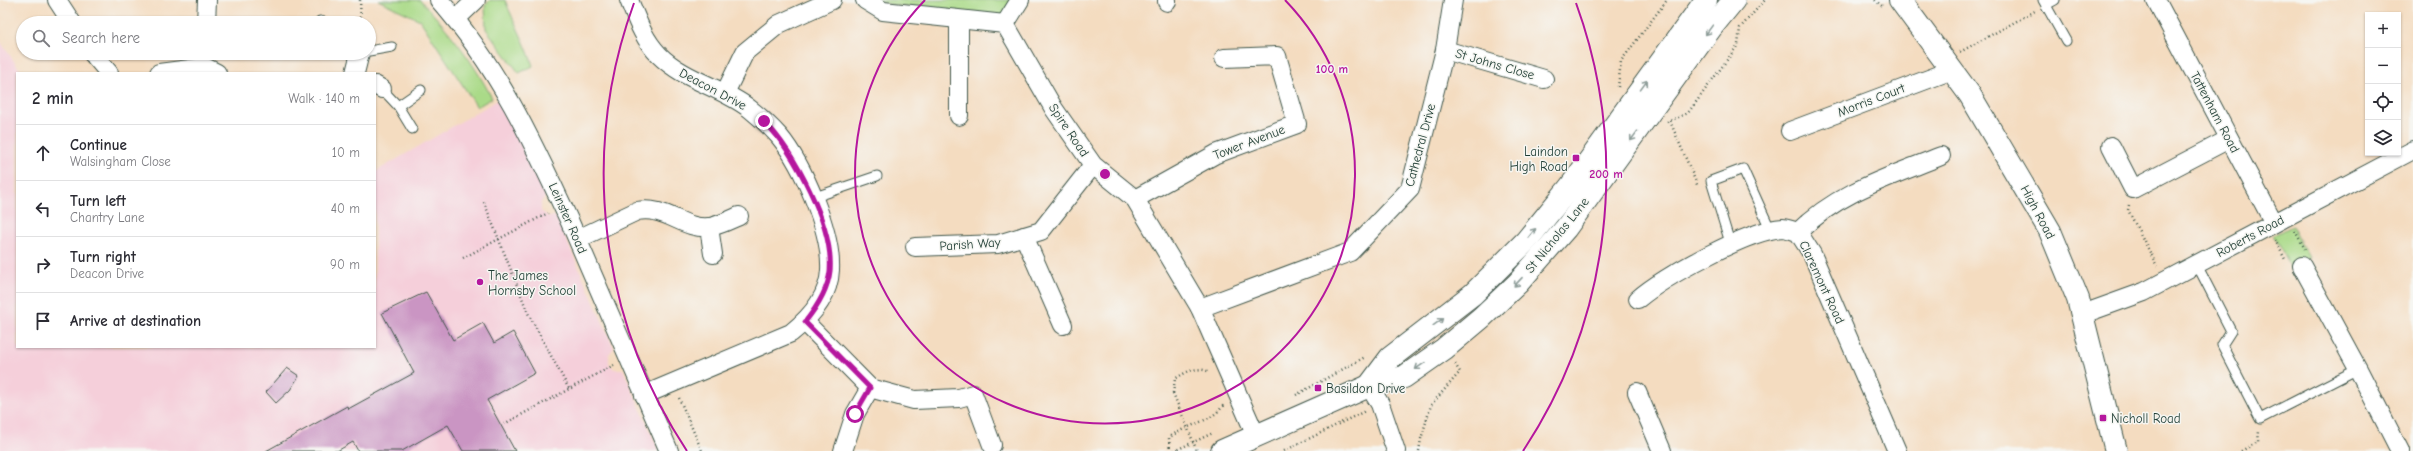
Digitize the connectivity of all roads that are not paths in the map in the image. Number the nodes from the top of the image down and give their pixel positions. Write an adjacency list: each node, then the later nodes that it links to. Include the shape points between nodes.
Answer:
1 (57, 0): 16 (street)
2 (207, 0): 17 (street)
3 (439, 0): 18 (street, Leinster Road)
4 (476, 0): 18 (street)
5 (628, 0): 36 (street, Deacon Drive, via 647,41 660,56 679,72)
6 (832, 0): 36 (street, via 779,24 745,52)
7 (865, 0): 19 (street, via 883,11)
8 (1020, 0): 20 (street)
9 (1453, 0): 24 (street, Cathedral Drive)
10 (1706, 0): 70 (main road, St Nicholas Lane, one-way to 10, via 1390,358 1473,294 1526,241 1570,186)
11 (1734, 0): 70 (main road, St Nicholas Lane, one-way to 70, via 1566,228 1518,283 1444,349)
12 (1900, 0): 29 (main road, High Road)
13 (2055, 0): 15 (lane)
14 (2156, 0): 41 (street, Tattenham Road)
15 (2044, 2): 21 (lane)
16 (67, 16)
17 (206, 16)
18 (456, 19): 55 (street, Leinster Road, via 497,76 521,119)
19 (959, 20): 20 (street); 38 (street)
20 (1005, 24): 45 (street, Spire Road, via 1054,110)
21 (2066, 41)
22 (392, 47): 23 (lane)
23 (376, 50)
24 (1445, 50): 33 (street, St Johns Close); 62 (street, Cathedral Drive, via 1410,189 1350,252)
25 (1224, 58): 48 (street, Tower Avenue, via 1277,56 1297,124 1216,154)
26 (98, 60): 30 (street)
27 (358, 60): 32 (street)
28 (209, 64): 31 (street)
29 (1948, 64): 40 (street, Morris Court, via 1942,74); 63 (main road, High Road, via 2003,147 2050,231)
30 (108, 72)
31 (165, 72)
32 (355, 72)
33 (1544, 79)
34 (379, 87): 37 (lane)
35 (421, 90): 37 (lane)
36 (725, 93): 47 (street, Deacon Drive, via 749,108 779,136 791,154)
37 (398, 106): 39 (lane)
38 (959, 116)
39 (412, 129)
40 (1790, 131)
41 (2230, 139): 42 (street, via 2133,189); 50 (street, Tattenham Road)
42 (2111, 146)
43 (2413, 150): 50 (street, Roberts Road)
44 (1941, 156): 53 (street, via 1848,193 1812,218)
45 (1093, 165): 48 (street, Spire Road); 54 (street, Parish Way, via 1041,231)
46 (877, 176): 47 (lane)
47 (812, 198): 64 (street, Deacon Drive, via 829,252 830,271 817,307)
48 (1135, 198): 62 (street, Spire Road)
49 (740, 216): 51 (street)
50 (2276, 222): 59 (street, Roberts Road)
51 (709, 227): 55 (street, via 681,221 659,210 646,209); 58 (street)
52 (1771, 232): 53 (street, Claremont Road, via 1784,228); 56 (street, Claremont Road, via 1747,238); 56 (lane, via 1744,169 1711,181)
53 (1798, 232): 79 (street, Claremont Road, via 1812,254)
54 (1024, 236): 57 (street, Parish Way, via 998,244); 65 (street)
55 (578, 240): 69 (street, Leinster Road)
56 (1731, 246): 61 (street, Claremont Road, via 1677,272)
57 (915, 247)
58 (714, 254)
59 (2197, 265): 63 (street, Roberts Road, via 2137,295); 66 (lane, via 2231,331 2222,344 2260,418)
60 (2302, 266): 66 (street)
61 (1638, 299)
62 (1200, 308): 71 (street, Spire Road)
63 (2083, 314): 80 (main road, High Road, via 2087,340)
64 (805, 322): 67 (street); 69 (street, Deacon Drive, via 791,333 774,341)
65 (1063, 326)
66 (2358, 369): 73 (street)
67 (870, 388): 72 (street, via 914,400 959,398 972,394); 75 (street, via 852,420)
68 (1637, 392): 78 (street)
69 (644, 395): 74 (street, Leinster Road)
70 (1374, 395): 71 (main road, St Nicholas Lane); 77 (street)
71 (1256, 436): 76 (main road, St Nicholas Lane)
72 (992, 445)
73 (2404, 447)
74 (669, 451)
75 (843, 451)
76 (1222, 451)
77 (1396, 451)
78 (1662, 451)
79 (1897, 451)
80 (2116, 451)

